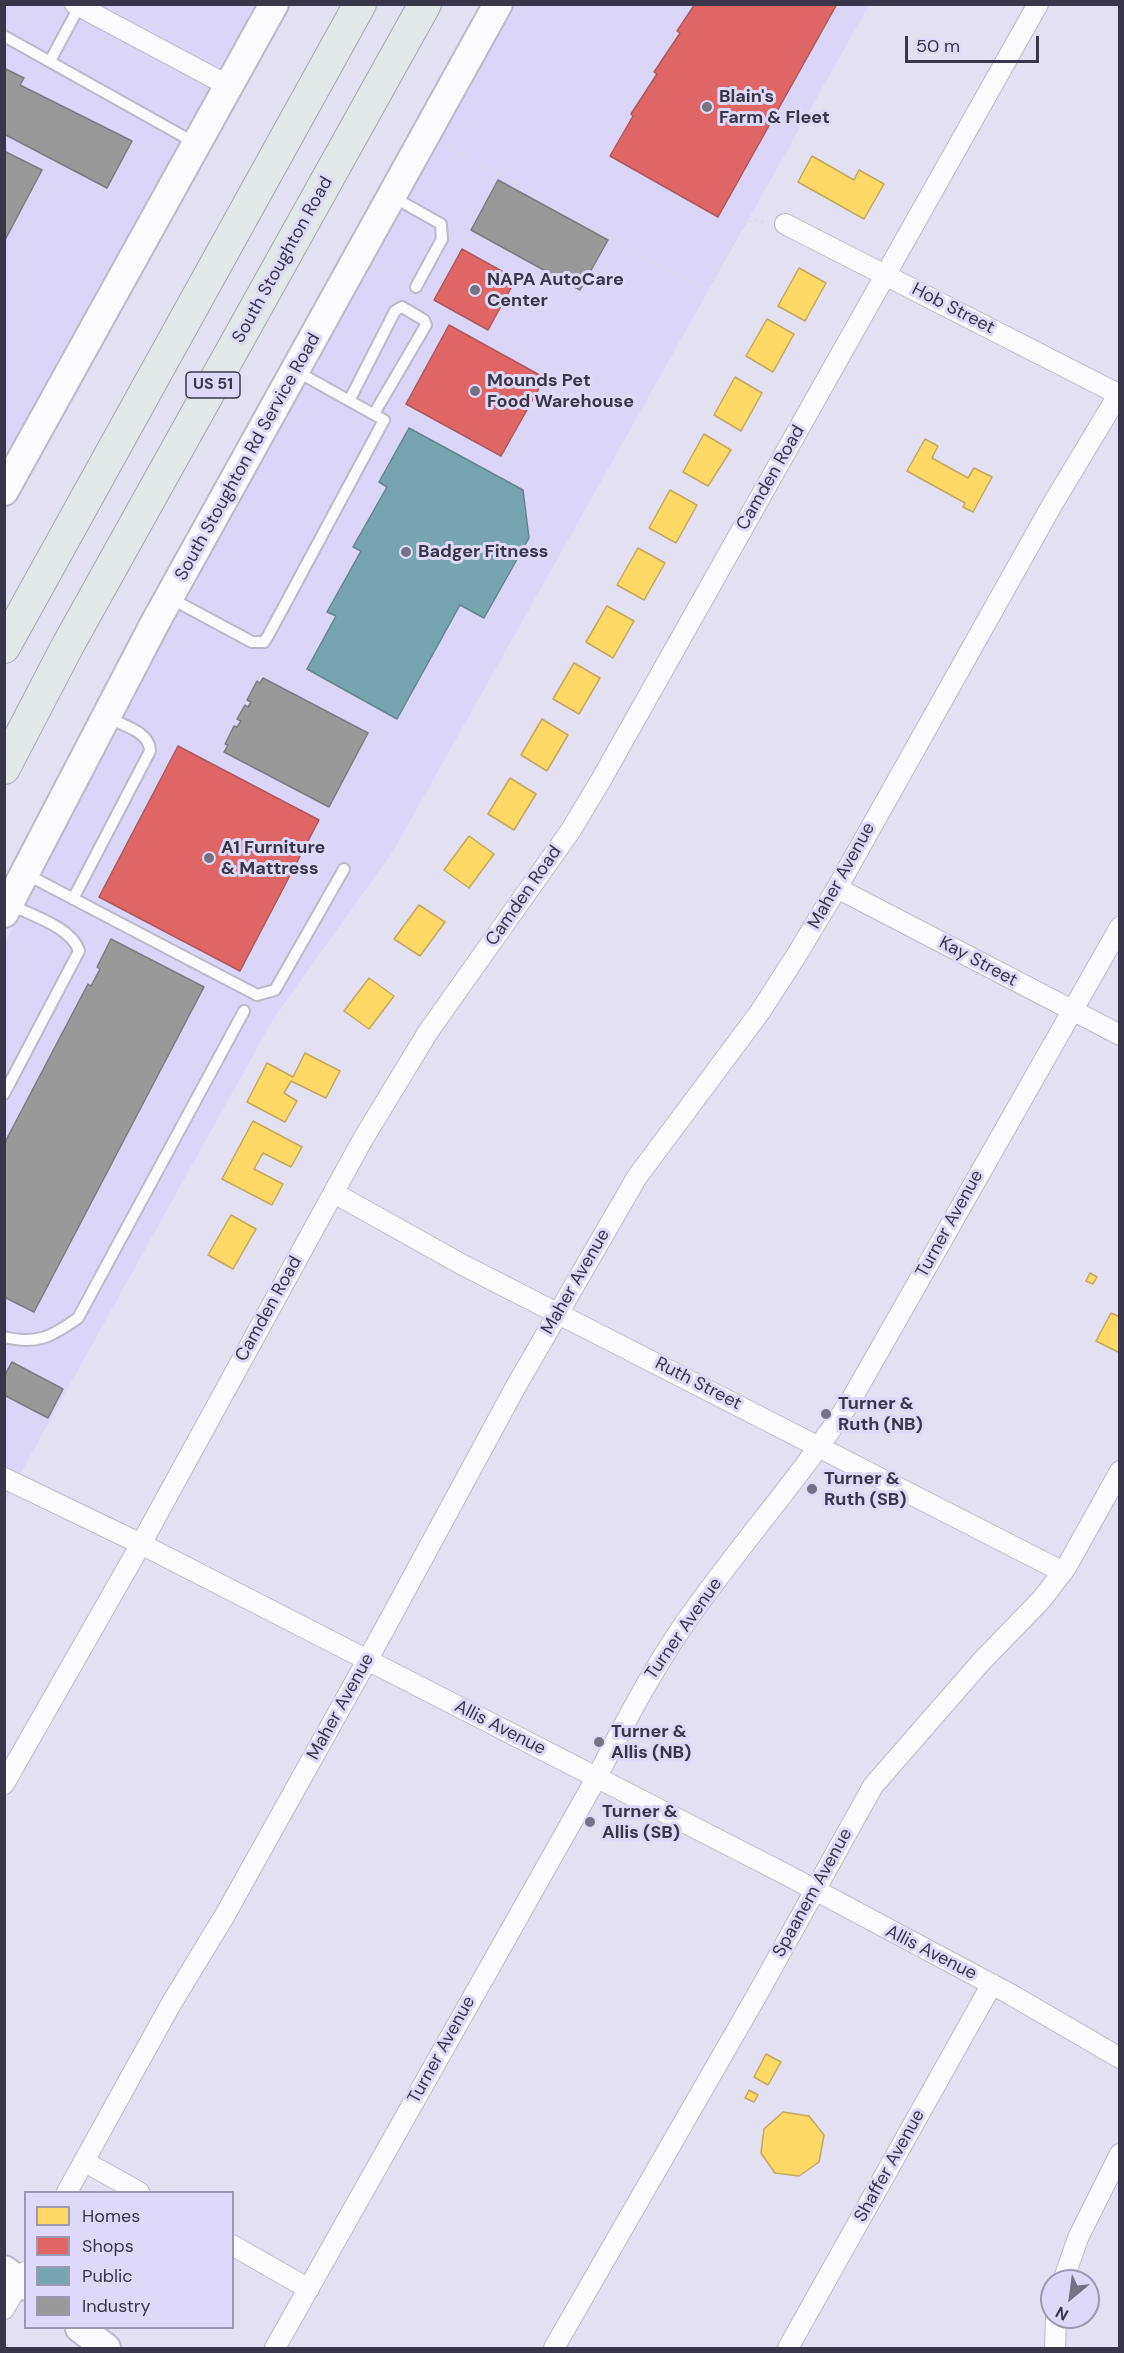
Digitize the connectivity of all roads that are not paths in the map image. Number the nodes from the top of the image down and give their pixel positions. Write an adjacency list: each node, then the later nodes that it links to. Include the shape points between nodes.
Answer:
1 (273, 4): 9 (street)
2 (360, 4): 21 (main road, US 51)
3 (425, 4): 23 (main road, South Stoughton Road / US 51)
4 (498, 4): 11 (street, South Stoughton Rd Service Road)
5 (1038, 4): 13 (street, Camden Road)
6 (77, 6): 8 (lane); 9 (street)
7 (4, 36): 8 (lane)
8 (50, 62): 10 (lane)
9 (229, 86): 10 (street)
10 (197, 144): 19 (street)
11 (392, 197): 14 (lane, via 441,224 442,239); 15 (street, South Stoughton Rd Service Road)
12 (786, 224): 13 (street, Hob Street)
13 (886, 276): 16 (street, Hob Street); 34 (street, Camden Road, via 571,830 428,1032)
14 (416, 287)
15 (296, 370): 17 (lane); 20 (street, South Stoughton Rd Service Road)
16 (1119, 394): 26 (street, Maher Avenue, via 1052,505)
17 (350, 399): 18 (lane); 18 (lane, via 395,311 402,307 426,325)
18 (375, 412): 20 (lane, via 384,420 381,429 264,642 252,642)
19 (7, 480)
20 (169, 597): 22 (street, South Stoughton Rd Service Road)
21 (4, 647)
22 (105, 716): 25 (street, South Stoughton Rd Service Road); 27 (lane, via 145,736 150,751)
23 (4, 768)
24 (344, 869): 27 (lane, via 275,990 257,995)
25 (24, 873): 27 (lane); 28 (street, South Stoughton Rd Service Road)
26 (837, 888): 30 (street, Kay Street); 35 (street, Maher Avenue, via 760,1012 637,1177)
27 (73, 899)
28 (7, 908): 33 (lane, via 64,933 80,951)
29 (1119, 927): 30 (street, Turner Avenue)
30 (1072, 1010): 32 (street, Kay Street); 37 (street, Turner Avenue, via 880,1349)
31 (244, 1011): 36 (lane, via 78,1318 37,1341)
32 (1119, 1035)
33 (4, 1094)
34 (334, 1193): 35 (street, Ruth Street); 40 (street, Camden Road)
35 (557, 1313): 37 (street, Ruth Street); 42 (street, Maher Avenue)
36 (4, 1337)
37 (820, 1447): 41 (street, Ruth Street); 43 (street, Turner Avenue, via 685,1623 645,1686)
38 (1119, 1471): 41 (street, Spaanem Avenue)
39 (4, 1478): 40 (street, Allis Avenue)
40 (141, 1544): 42 (street, Allis Avenue); 44 (street, Camden Road)
41 (1063, 1572): 45 (street, Spaanem Avenue, via 873,1786)
42 (367, 1659): 43 (street, Allis Avenue); 49 (street, Maher Avenue)
43 (597, 1777): 45 (street, Allis Avenue); 55 (street, Turner Avenue)
44 (4, 1784)
45 (814, 1892): 46 (street, Allis Avenue); 61 (street, Spaanem Avenue)
46 (992, 1984): 47 (street, Allis Avenue); 62 (street, Shaffer Avenue)
47 (1119, 2058)
48 (1119, 2154): 53 (street)
49 (85, 2162): 50 (street, Maher Avenue); 51 (street)
50 (68, 2191)
51 (136, 2191)
52 (234, 2246): 55 (street)
53 (1067, 2269)
54 (19, 2277): 56 (street)
55 (309, 2289): 60 (street, Turner Avenue)
56 (4, 2309)
57 (81, 2329): 59 (street)
58 (1056, 2329): 63 (street)
59 (106, 2349)
60 (275, 2349)
61 (554, 2349)
62 (788, 2349)
63 (1055, 2349)

